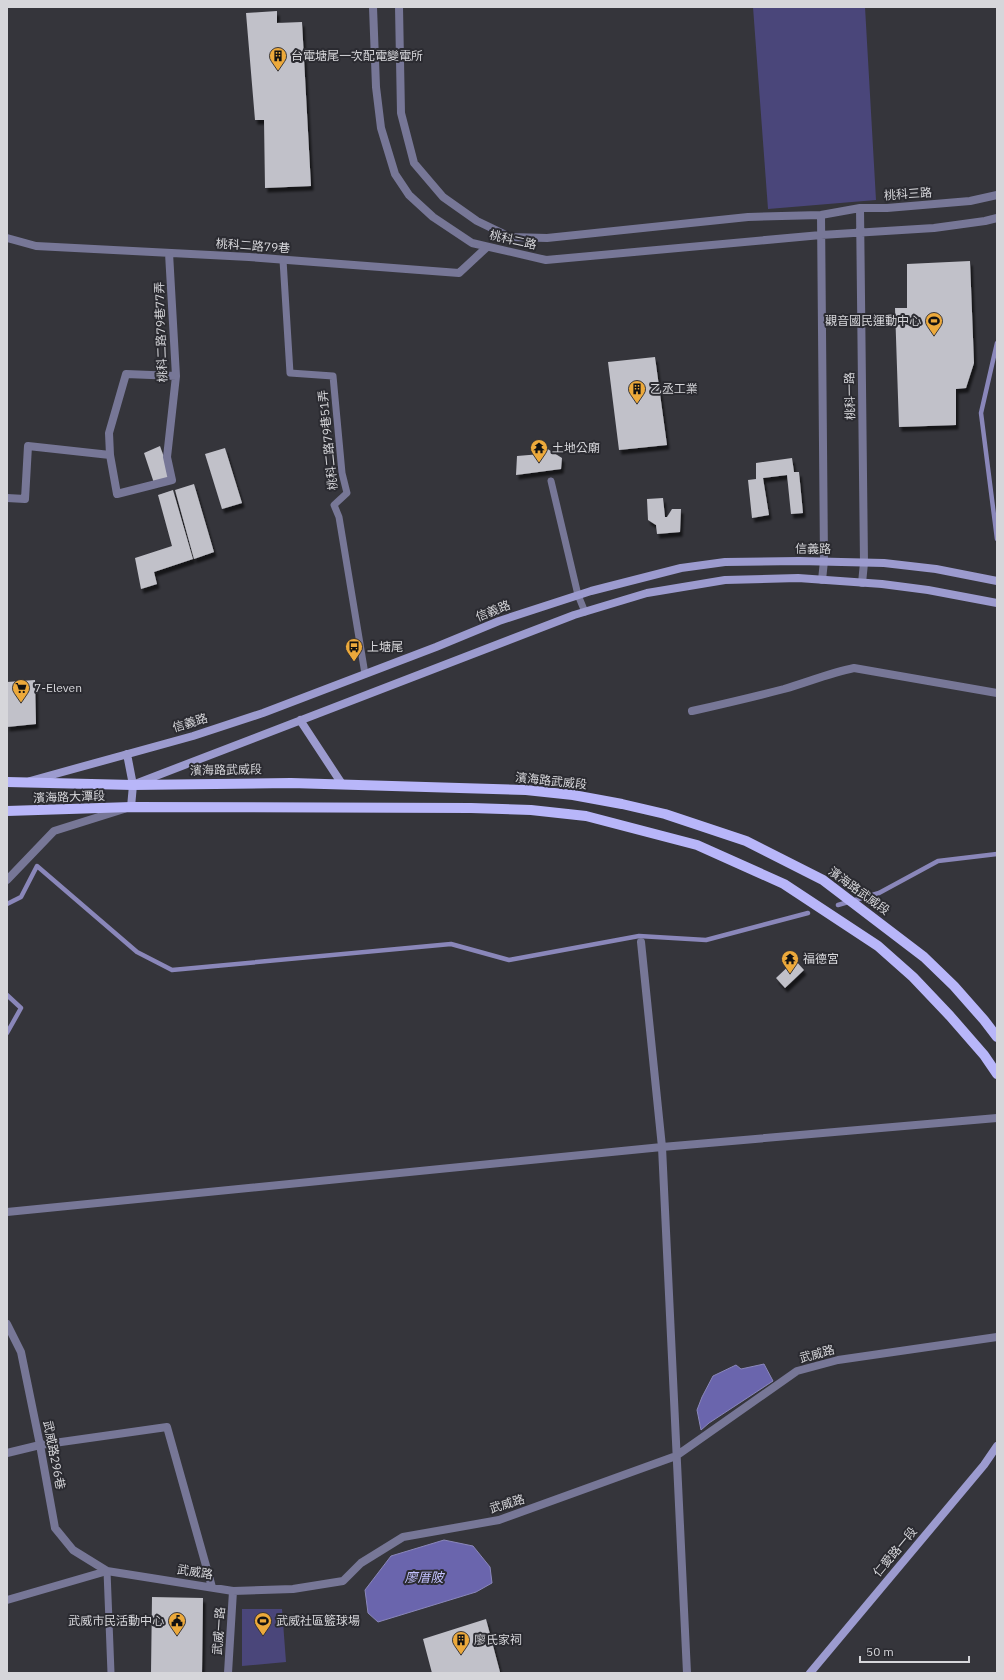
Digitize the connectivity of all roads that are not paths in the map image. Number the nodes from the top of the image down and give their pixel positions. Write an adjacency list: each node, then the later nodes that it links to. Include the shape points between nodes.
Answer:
1 (373, 7): 10 (street, 桃科二路, via 380,121 395,174 409,195 433,217 472,243)
2 (399, 7): 5 (street, 桃科二路, via 401,113 414,163 443,197 477,222 510,237 547,238 748,217)
3 (997, 195): 4 (street, 桃科三路, via 970,201)
4 (860, 208): 5 (street, 桃科三路); 7 (street, 桃科一路)
5 (821, 215): 8 (street)
6 (997, 218): 7 (street, via 934,228)
7 (860, 234): 8 (street); 18 (street, 桃科一路)
8 (821, 235): 10 (street, 桃科二路, via 546,260); 17 (street)
9 (7, 238): 11 (street, 桃科二路79巷, via 36,246)
10 (487, 247): 12 (street, 桃科二路79巷, via 459,273)
11 (169, 253): 12 (street, 桃科二路79巷); 13 (street, 桃科二路79巷77弄)
12 (283, 260): 25 (lane, 桃科二路79巷51弄, via 290,373 333,376 342,473 347,493 334,505 339,517)
13 (176, 376): 14 (street, via 126,374 109,433); 14 (street, 桃科二路79巷77弄, via 166,457 172,480 117,494)
14 (110, 455): 16 (street, via 28,446 25,498)
15 (551, 481): 22 (lane)
16 (7, 498)
17 (824, 561): 18 (main road, 信義路); 19 (street); 22 (main road, 信義路, via 725,562 681,568)
18 (864, 563): 20 (main road, 信義路, via 936,569); 21 (street, 桃科一路)
19 (822, 580): 21 (main road); 24 (main road, via 725,580 647,593)
20 (997, 581)
21 (862, 583): 23 (main road, via 928,590)
22 (578, 595): 24 (lane); 25 (main road, 信義路, via 499,620)
23 (997, 603)
24 (585, 612): 28 (main road)
25 (365, 674): 29 (main road, 信義路, via 263,713)
26 (997, 693): 27 (street, via 854,668 831,672 744,700)
27 (692, 711)
28 (300, 720): 32 (main road); 33 (main road)
29 (127, 754): 31 (main road, 信義路); 33 (main road)
30 (7, 782): 31 (main road, 濱海路大潭段)
31 (26, 782): 33 (main road, 濱海路武威段)
32 (342, 784): 33 (main road, 濱海路武威段); 38 (main road, 濱海路武威段, via 526,790 573,795 665,814 746,841 823,880 924,957 954,986)
33 (133, 785): 34 (main road)
34 (131, 807): 35 (main road, 濱海路大潭段); 36 (street, via 54,831); 39 (main road, via 531,810 586,816 698,845 784,884 878,946 950,1016)
35 (7, 811)
36 (7, 880)
37 (642, 942): 41 (street)
38 (997, 1037)
39 (997, 1074)
40 (997, 1118): 41 (street)
41 (662, 1147): 42 (street); 49 (street)
42 (7, 1212)
43 (7, 1318): 44 (lane)
44 (7, 1324): 46 (street, 武威路296巷, via 21,1352)
45 (997, 1338): 49 (street, 武威路, via 838,1360 797,1371)
46 (40, 1445): 48 (street); 50 (street, 武威路296巷, via 55,1528 73,1550); 51 (street, via 167,1427)
47 (997, 1446): 57 (main road, 仁愛路一段, via 984,1465)
48 (7, 1453)
49 (676, 1456): 52 (street, 武威路, via 499,1520 403,1537 361,1563 343,1581 292,1589); 56 (street)
50 (107, 1571): 51 (street, 武威路); 53 (street, 武威路); 54 (lane)
51 (212, 1587): 52 (street, 武威路)
52 (233, 1591): 55 (street, 武威一路)
53 (7, 1600)
54 (111, 1673)
55 (228, 1673)
56 (687, 1673)
57 (810, 1673)

